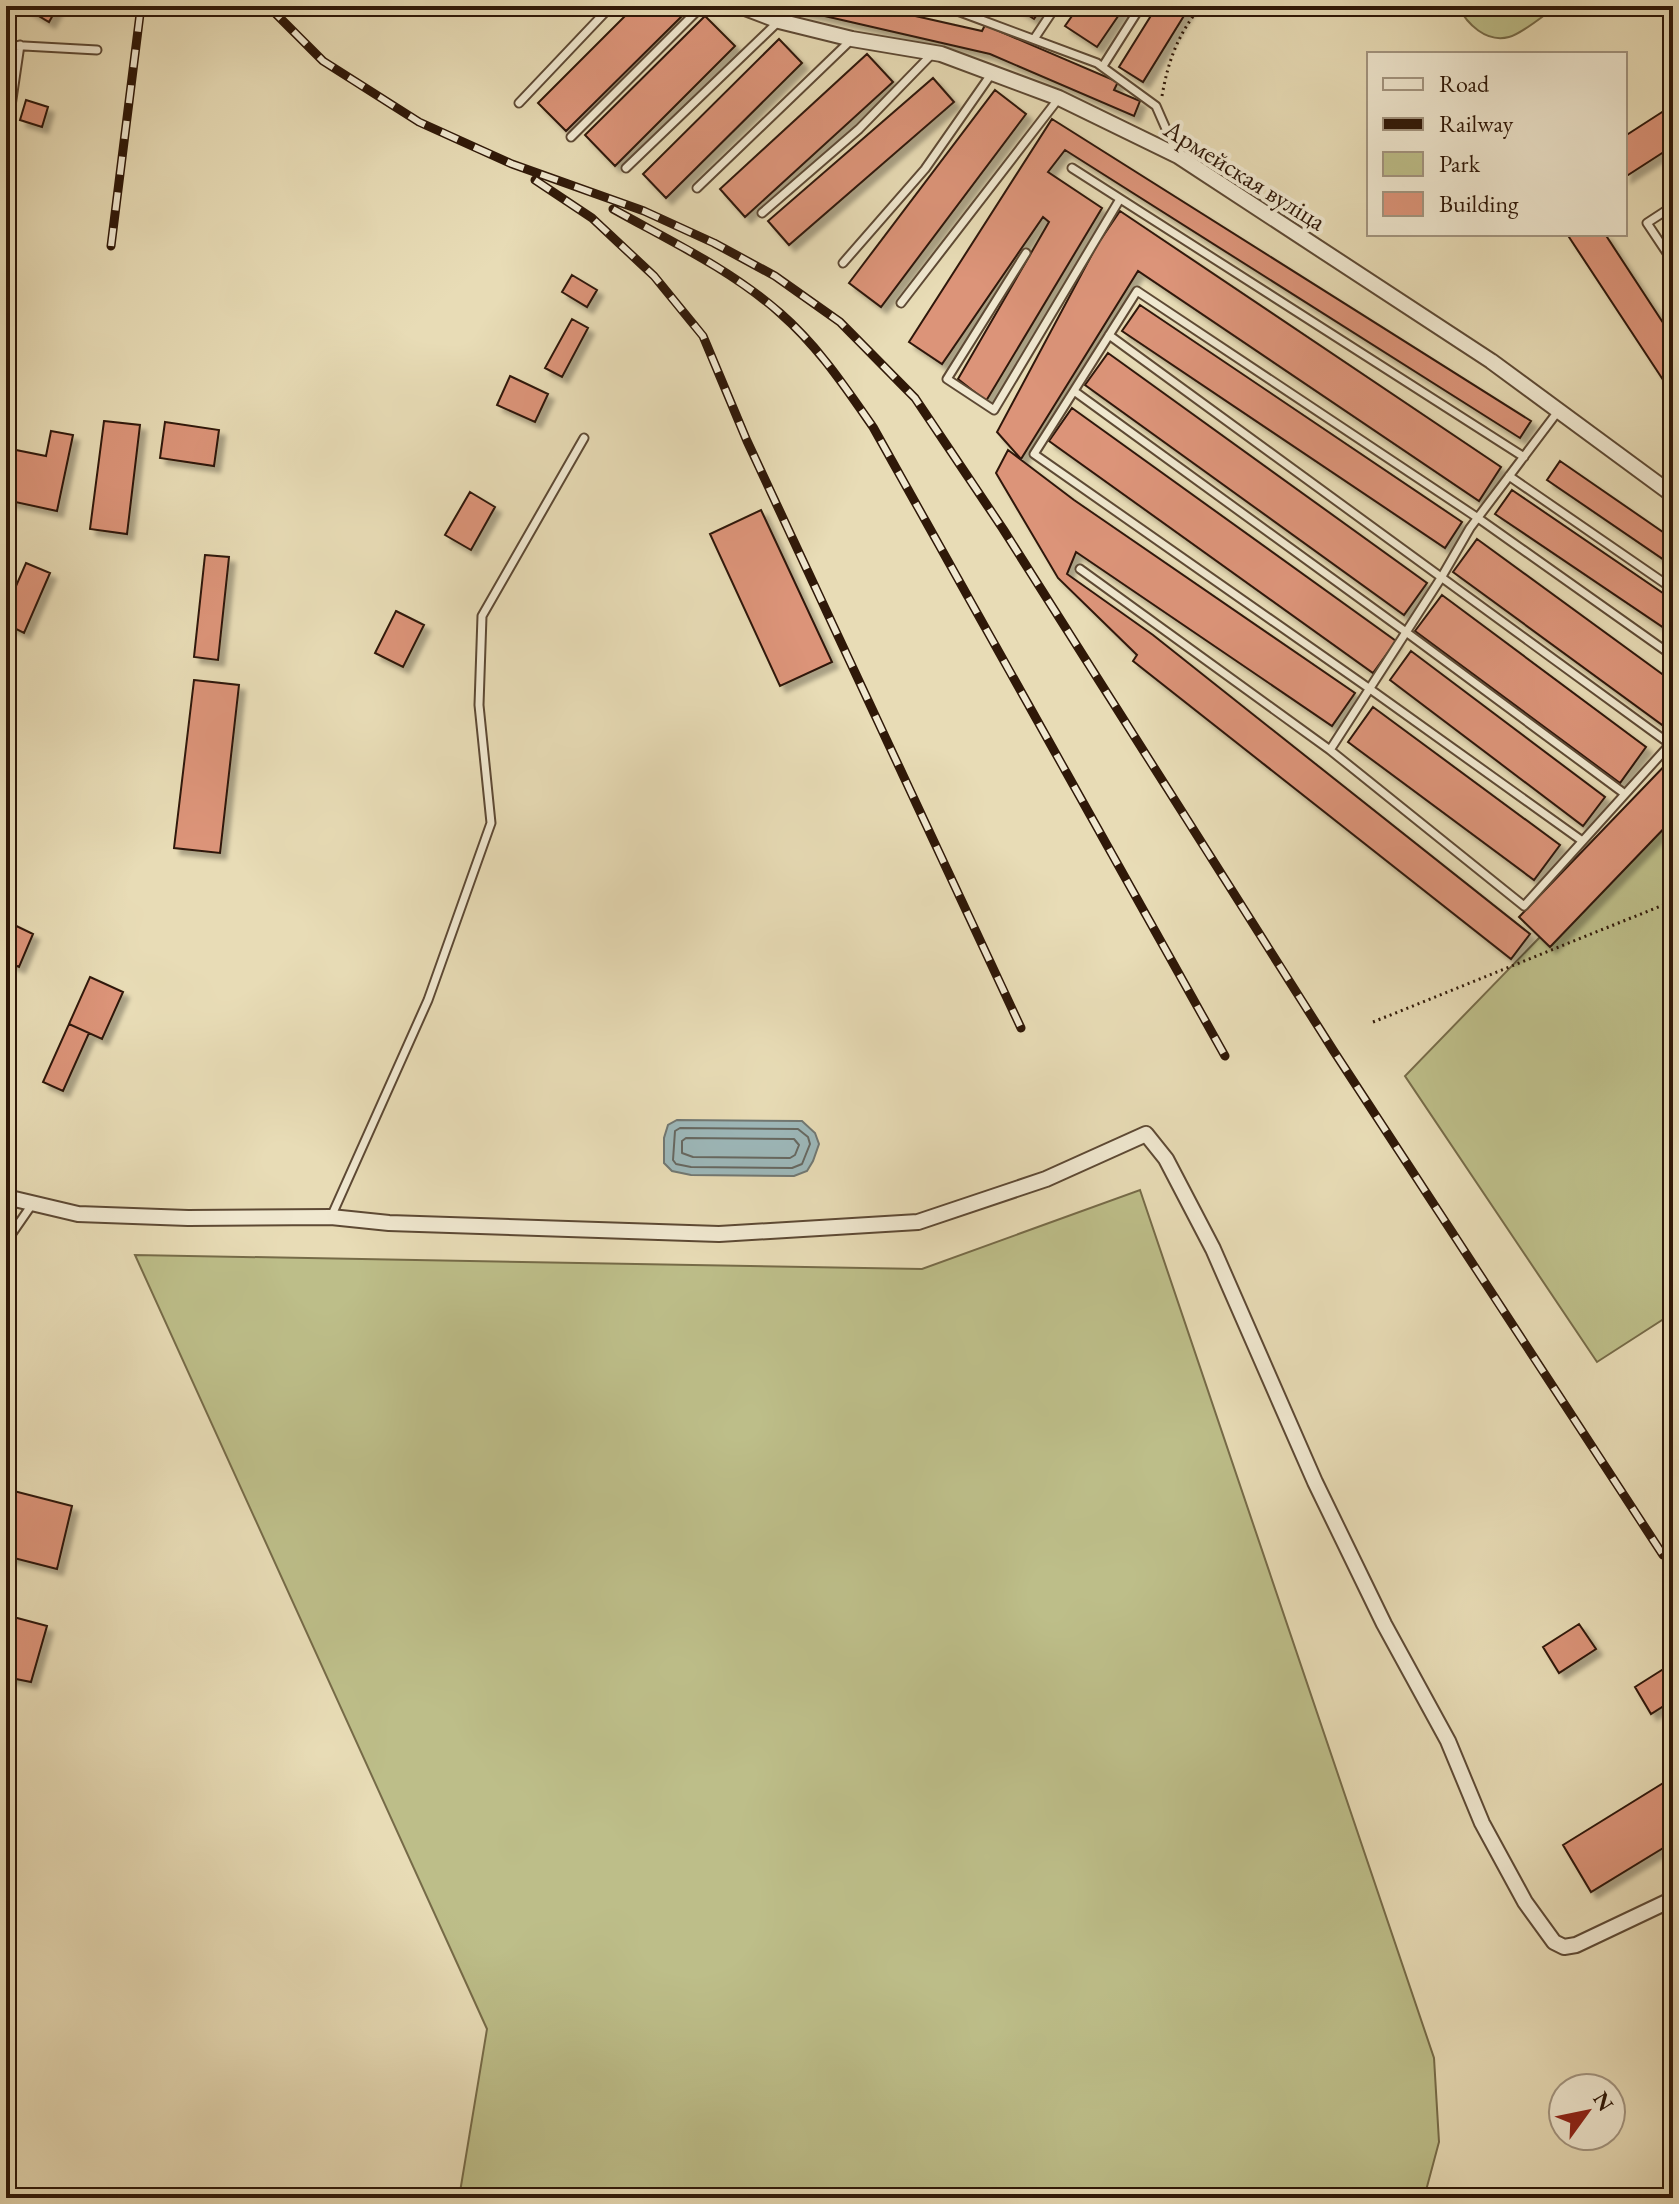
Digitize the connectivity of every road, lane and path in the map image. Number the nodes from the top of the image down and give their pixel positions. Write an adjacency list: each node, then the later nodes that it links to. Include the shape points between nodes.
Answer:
1 (611, 6): 21 (lane)
2 (702, 6): 22 (lane)
3 (740, 6): 10 (street, Армейская вуліца)
4 (944, 6): 9 (lane)
5 (976, 6): 9 (lane)
6 (1056, 6): 12 (lane)
7 (1141, 6): 17 (lane)
8 (1201, 6): 20 (path, via 1168,60)
9 (970, 14): 12 (lane)
10 (779, 21): 11 (street, Армейская вуліца); 25 (lane)
11 (852, 39): 16 (street, Армейская вуліца); 27 (lane)
12 (1034, 39): 17 (lane)
13 (6, 45): 14 (lane)
14 (20, 45): 15 (lane); 23 (lane)
15 (97, 50)
16 (934, 52): 18 (street, Армейская вуліца); 30 (lane, via 859,129)
17 (1103, 66): 24 (lane, via 1156,106)
18 (992, 73): 19 (street, Армейская вуліца); 32 (lane, via 925,169)
19 (1059, 98): 24 (street, Армейская вуліца); 34 (lane)
20 (1162, 99)
21 (519, 103)
22 (571, 137)
23 (6, 140)
24 (1178, 156): 37 (street, Армейская вуліца)
25 (626, 168)
26 (1072, 168): 28 (lane)
27 (697, 188)
28 (1120, 199): 31 (lane, via 994,410 947,379); 39 (lane)
29 (1673, 206): 33 (lane, via 1647,223)
30 (762, 213)
31 (1026, 253)
32 (843, 263)
33 (1673, 263)
34 (901, 303)
35 (1109, 335): 36 (lane); 42 (lane, via 1137,291); 44 (lane)
36 (1074, 391): 46 (lane); 48 (lane, via 1034,454)
37 (1559, 410): 39 (lane); 41 (street, Армейская вуліца)
38 (584, 438): 57 (lane, via 482,616 479,705 491,823 428,1000)
39 (1524, 457): 40 (lane)
40 (1509, 476): 42 (lane); 45 (lane)
41 (1673, 495)
42 (1478, 518): 44 (lane); 47 (lane)
43 (1080, 569): 50 (lane)
44 (1441, 578): 46 (lane); 49 (lane)
45 (1673, 589)
46 (1406, 632): 48 (lane); 51 (lane)
47 (1673, 656)
48 (1370, 689): 50 (lane); 52 (lane)
49 (1671, 743): 51 (lane)
50 (1330, 750): 52 (lane, via 1524,906)
51 (1625, 794): 52 (lane)
52 (1581, 840)
53 (1673, 901): 54 (path)
54 (1373, 1022)
55 (6, 1197): 56 (street)
56 (33, 1203): 57 (street, via 78,1214); 58 (lane)
57 (331, 1217): 59 (street, via 719,1234 918,1222 1046,1179 1146,1134 1166,1159 1213,1249 1315,1482 1525,1902 1554,1942 1564,1947)
58 (6, 1242)
59 (1673, 1899)

